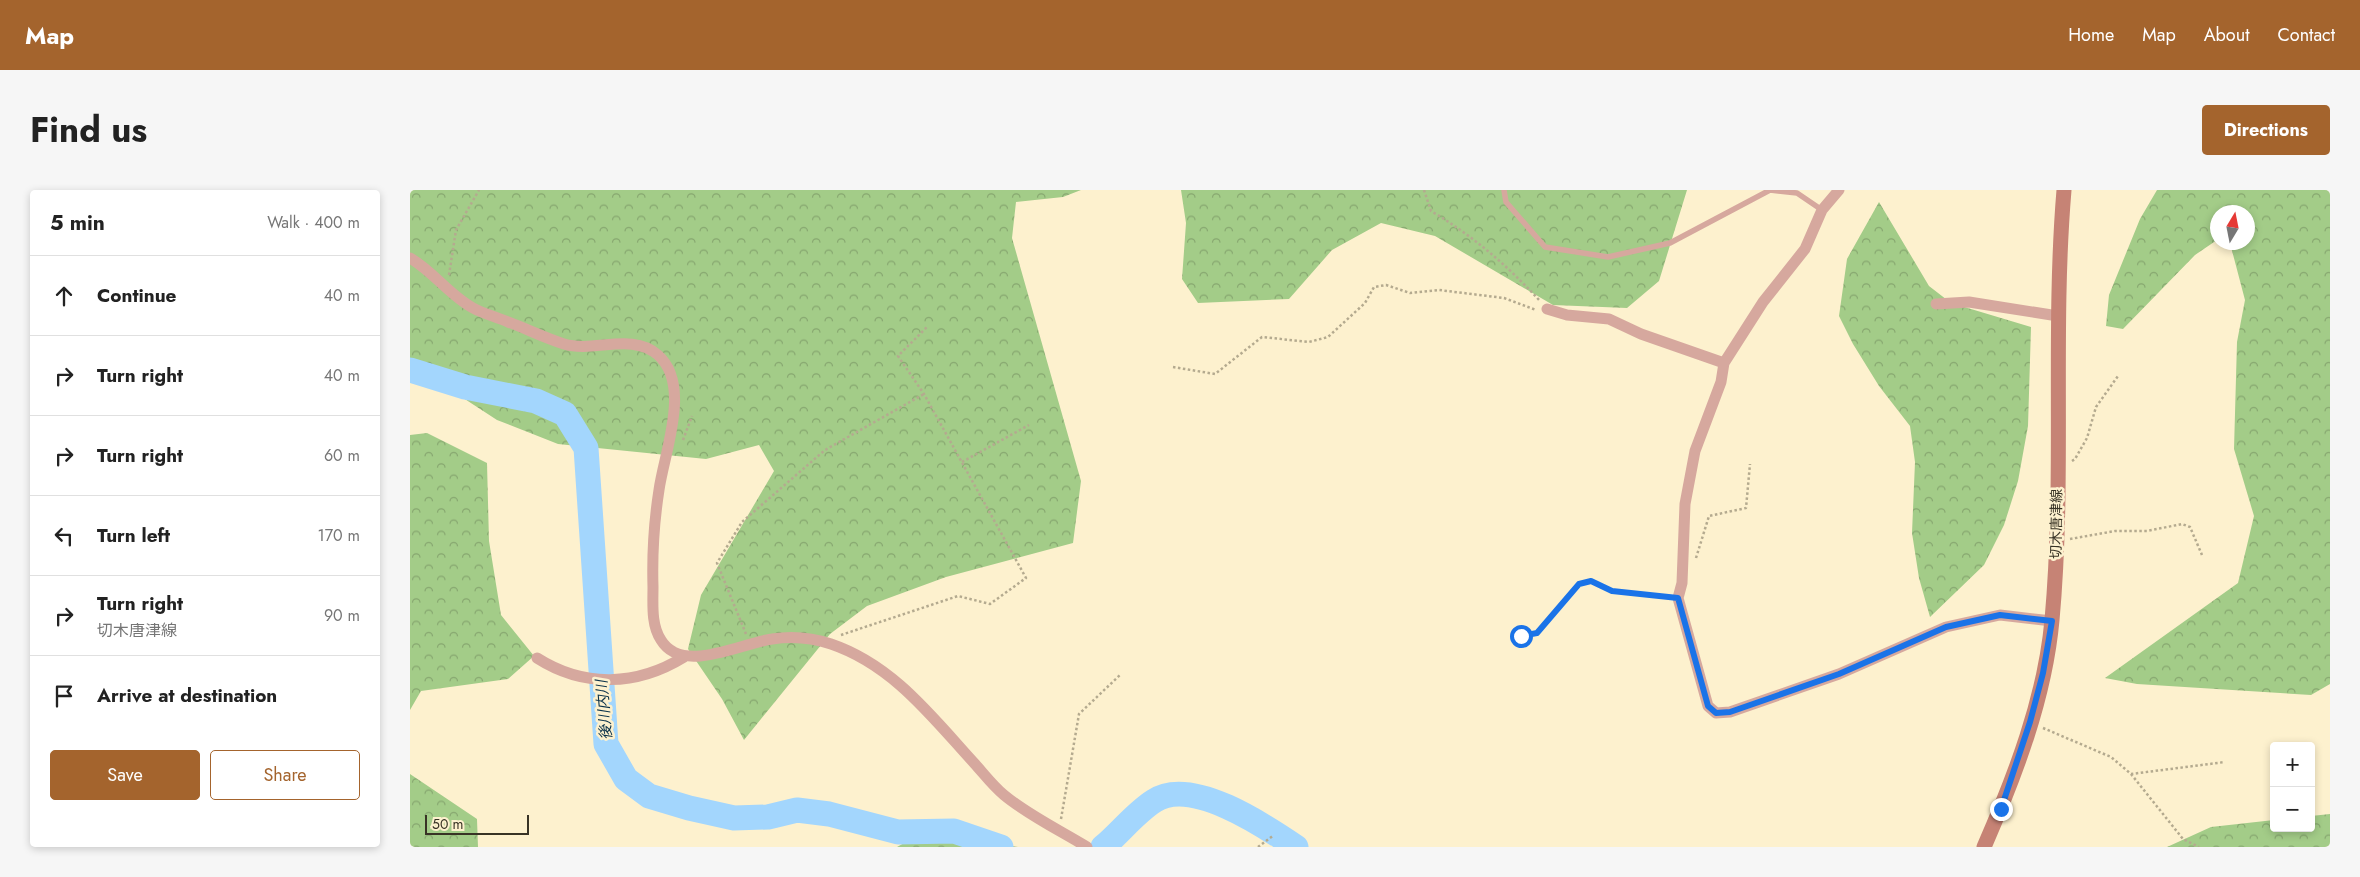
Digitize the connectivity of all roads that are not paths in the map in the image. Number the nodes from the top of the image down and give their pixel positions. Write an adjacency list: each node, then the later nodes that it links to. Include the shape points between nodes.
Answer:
1 (1504, 190): 4 (lane, via 1506,202 1545,248 1608,257 1670,243 1770,190 1797,193)
2 (1839, 190): 4 (street)
3 (2064, 190): 8 (main road, 切木唐津線)
4 (1822, 210): 9 (street, via 1805,249 1763,302)
5 (410, 258): 11 (street, via 474,308 566,345 592,348 620,343 642,346 658,355 670,372 674,400 652,545 653,611 661,641)
6 (1936, 304): 8 (street, via 1969,302)
7 (1548, 309): 9 (street, via 1567,315 1609,318 1641,334)
8 (2058, 316): 10 (main road, 切木唐津線)
9 (1724, 363): 10 (street, via 1721,382 1693,460 1685,504 1682,583 1678,598 1708,706 1716,713 1730,712 1839,674 1946,627 2000,615)
10 (2052, 621): 14 (main road, 切木唐津線, via 2030,722 2001,809)
11 (684, 656): 12 (street, via 663,670 627,679 577,677); 13 (street, via 703,656 772,638 803,638 830,644 868,661 899,682 1004,795)
12 (538, 658)
13 (1087, 847)
14 (1984, 847)

